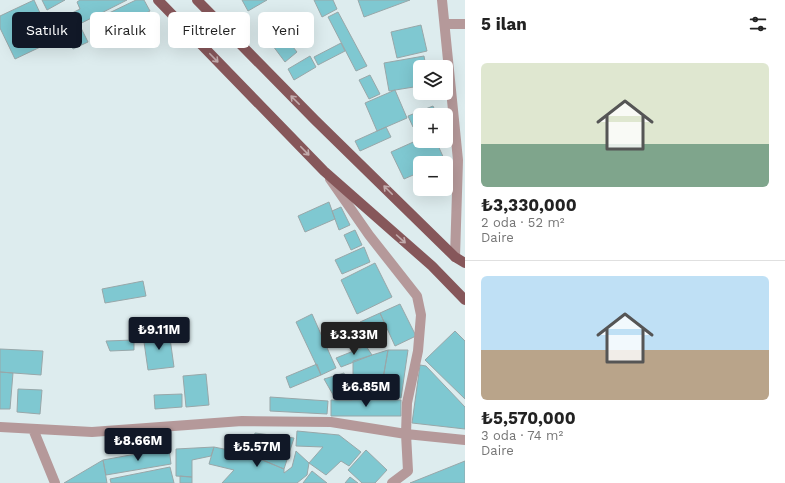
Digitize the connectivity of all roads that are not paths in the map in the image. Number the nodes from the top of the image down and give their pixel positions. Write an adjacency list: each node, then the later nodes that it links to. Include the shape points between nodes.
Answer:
1 (158, 0): 6 (main road, one-way to 6)
2 (197, 0): 7 (main road, one-way to 2)
3 (442, 0): 4 (street)
4 (445, 24): 5 (street); 7 (street, via 458,160)
5 (465, 24)
6 (324, 170): 9 (main road, one-way to 9, via 432,266); 12 (street, via 369,235 417,296 421,315 418,351 407,403)
7 (455, 257): 8 (main road)
8 (465, 264)
9 (465, 300)
10 (0, 427): 11 (street)
11 (32, 429): 12 (street, via 92,432 264,421 331,422); 14 (street)
12 (406, 434): 13 (street); 15 (street, via 408,471)
13 (465, 440)
14 (55, 483)
15 (392, 483)

